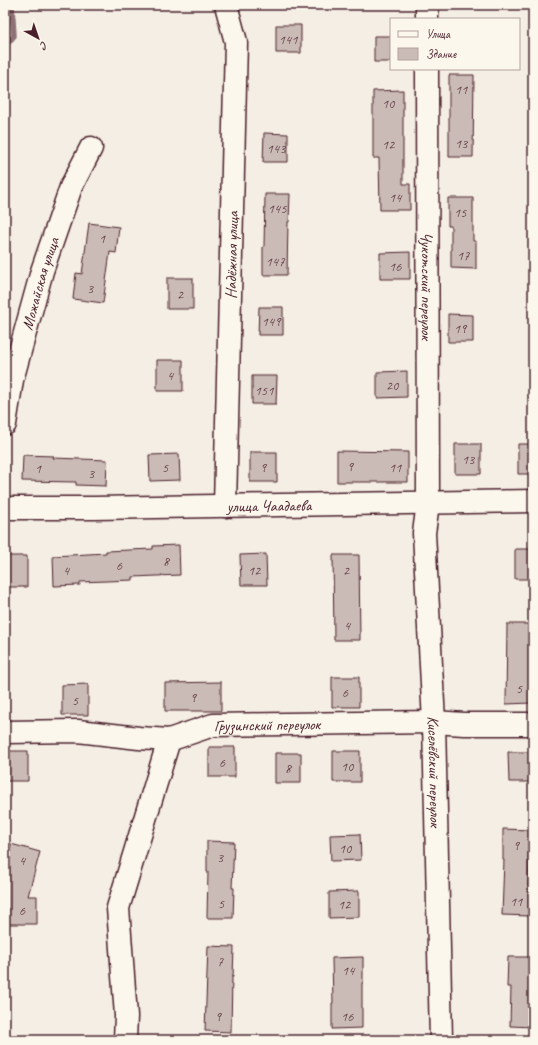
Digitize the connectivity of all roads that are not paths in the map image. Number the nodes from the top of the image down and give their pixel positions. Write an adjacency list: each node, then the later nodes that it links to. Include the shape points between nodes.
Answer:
1 (226, 5): 9 (street, Надёжная улица, via 236,42)
2 (427, 5): 3 (street)
3 (427, 18)
4 (427, 70): 8 (street, Чукотский переулок)
5 (91, 148): 6 (street, Можайская улица, via 71,187 42,271 12,380)
6 (5, 424)
7 (533, 501): 8 (street, улица Чаадаева)
8 (428, 503): 9 (street, улица Чаадаева); 11 (street, Киселёвский переулок, via 424,533)
9 (225, 506): 10 (street, улица Чаадаева)
10 (5, 508)
11 (434, 722): 12 (street, Грузинский переулок); 14 (street, Грузинский переулок, via 212,725); 16 (street, Киселёвский переулок)
12 (533, 724)
13 (5, 732): 14 (street, Грузинский переулок, via 78,731)
14 (169, 740): 15 (street, via 118,908 126,1016)
15 (125, 1040)
16 (441, 1040)

